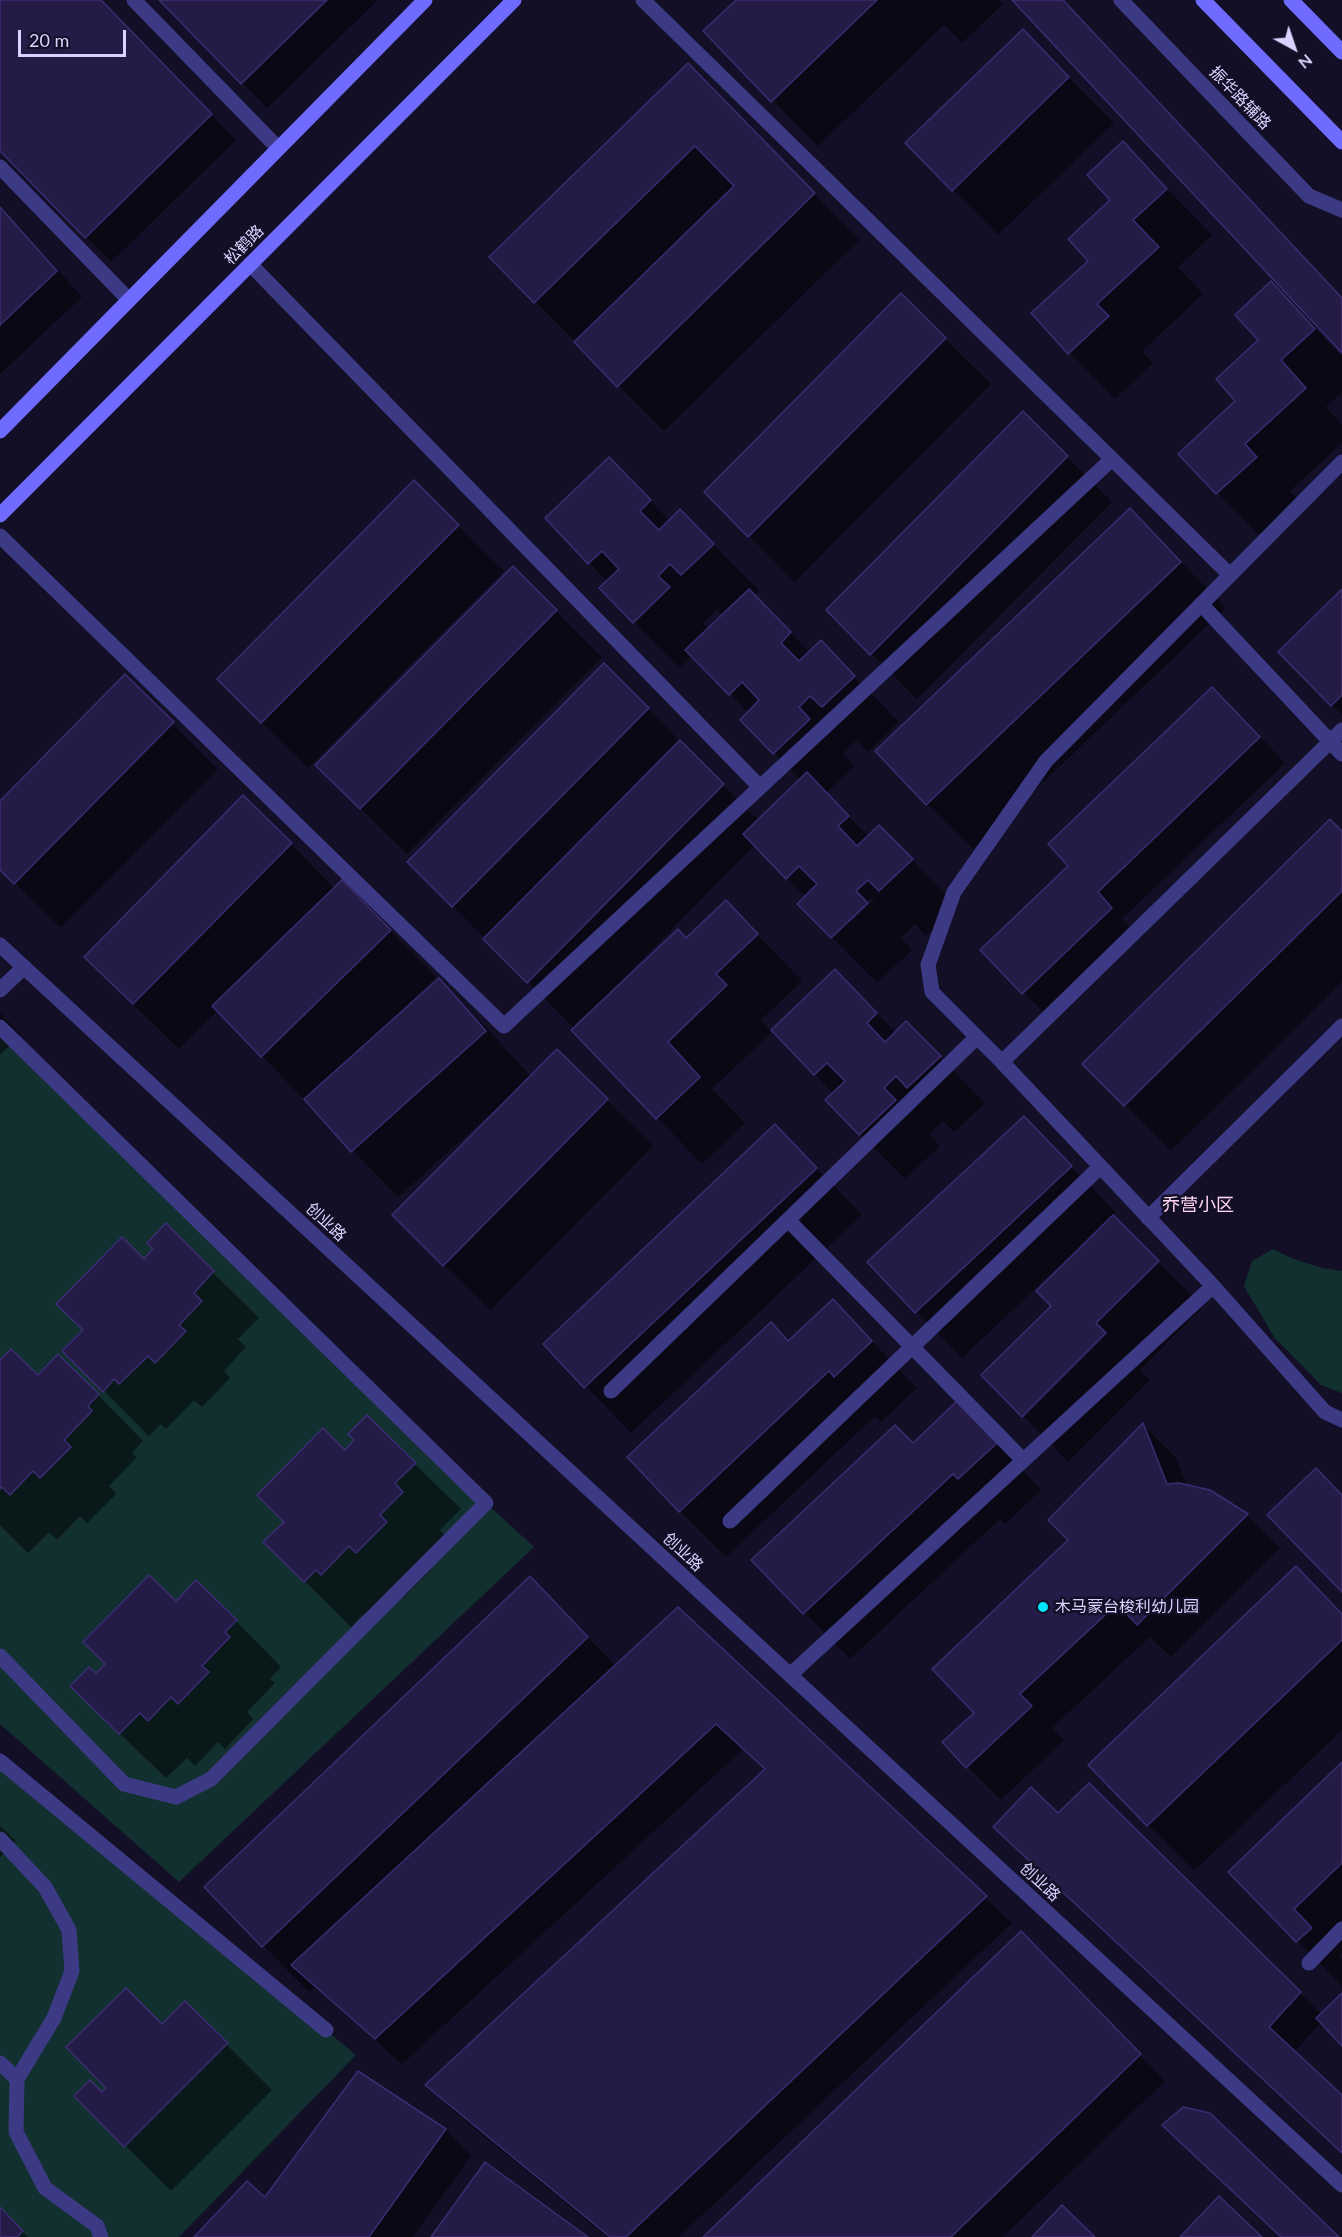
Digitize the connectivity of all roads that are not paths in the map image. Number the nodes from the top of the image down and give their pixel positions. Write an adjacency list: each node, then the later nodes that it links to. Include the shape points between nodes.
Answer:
1 (134, 0): 10 (street)
2 (425, 0): 10 (main road)
3 (514, 0): 13 (main road, 松鹤路)
4 (643, 0): 16 (street)
5 (1121, 0): 12 (street, 振华路辅路, via 1309,196)
6 (1203, 0): 9 (main road)
7 (1291, 0): 8 (main road)
8 (1342, 52)
9 (1342, 141)
10 (278, 148): 14 (main road)
11 (0, 167): 14 (street)
12 (1342, 210)
13 (250, 264): 18 (main road, 松鹤路); 25 (street)
14 (129, 300): 15 (main road)
15 (0, 430)
16 (1112, 459): 20 (street); 25 (street)
17 (1342, 462): 20 (street)
18 (0, 515)
19 (0, 536): 25 (street, via 504,1026)
20 (1230, 575): 21 (street)
21 (1201, 604): 23 (street); 31 (street, via 1046,761 954,892 928,965 932,992)
22 (1342, 730): 23 (street)
23 (1330, 742): 24 (street); 32 (street)
24 (1342, 754)
25 (760, 787)
26 (0, 945): 27 (street, 创业路)
27 (24, 967): 28 (street); 43 (street, 创业路)
28 (0, 990)
29 (1342, 1026): 34 (street)
30 (0, 1027): 42 (street, via 486,1503 211,1779 176,1797 124,1784)
31 (977, 1037): 32 (street); 35 (street)
32 (1002, 1062): 33 (street)
33 (1100, 1167): 34 (street); 37 (street)
34 (1148, 1218): 36 (street)
35 (788, 1220): 37 (street); 38 (street)
36 (1213, 1287): 39 (street, via 1325,1412); 40 (street)
37 (913, 1348): 40 (street); 41 (street)
38 (611, 1391)
39 (1342, 1420)
40 (1023, 1460): 43 (street)
41 (730, 1521)
42 (0, 1656)
43 (790, 1675): 51 (street, 创业路)
44 (0, 1761): 48 (street)
45 (0, 1839): 50 (street, via 45,1887 69,1930 70,1940 72,1971 54,2018)
46 (1342, 1929): 47 (street)
47 (1309, 1963)
48 (326, 2030)
49 (0, 2063): 50 (street)
50 (17, 2079): 52 (street, via 16,2132 45,2188 97,2226)
51 (1342, 2185)
52 (101, 2237)

